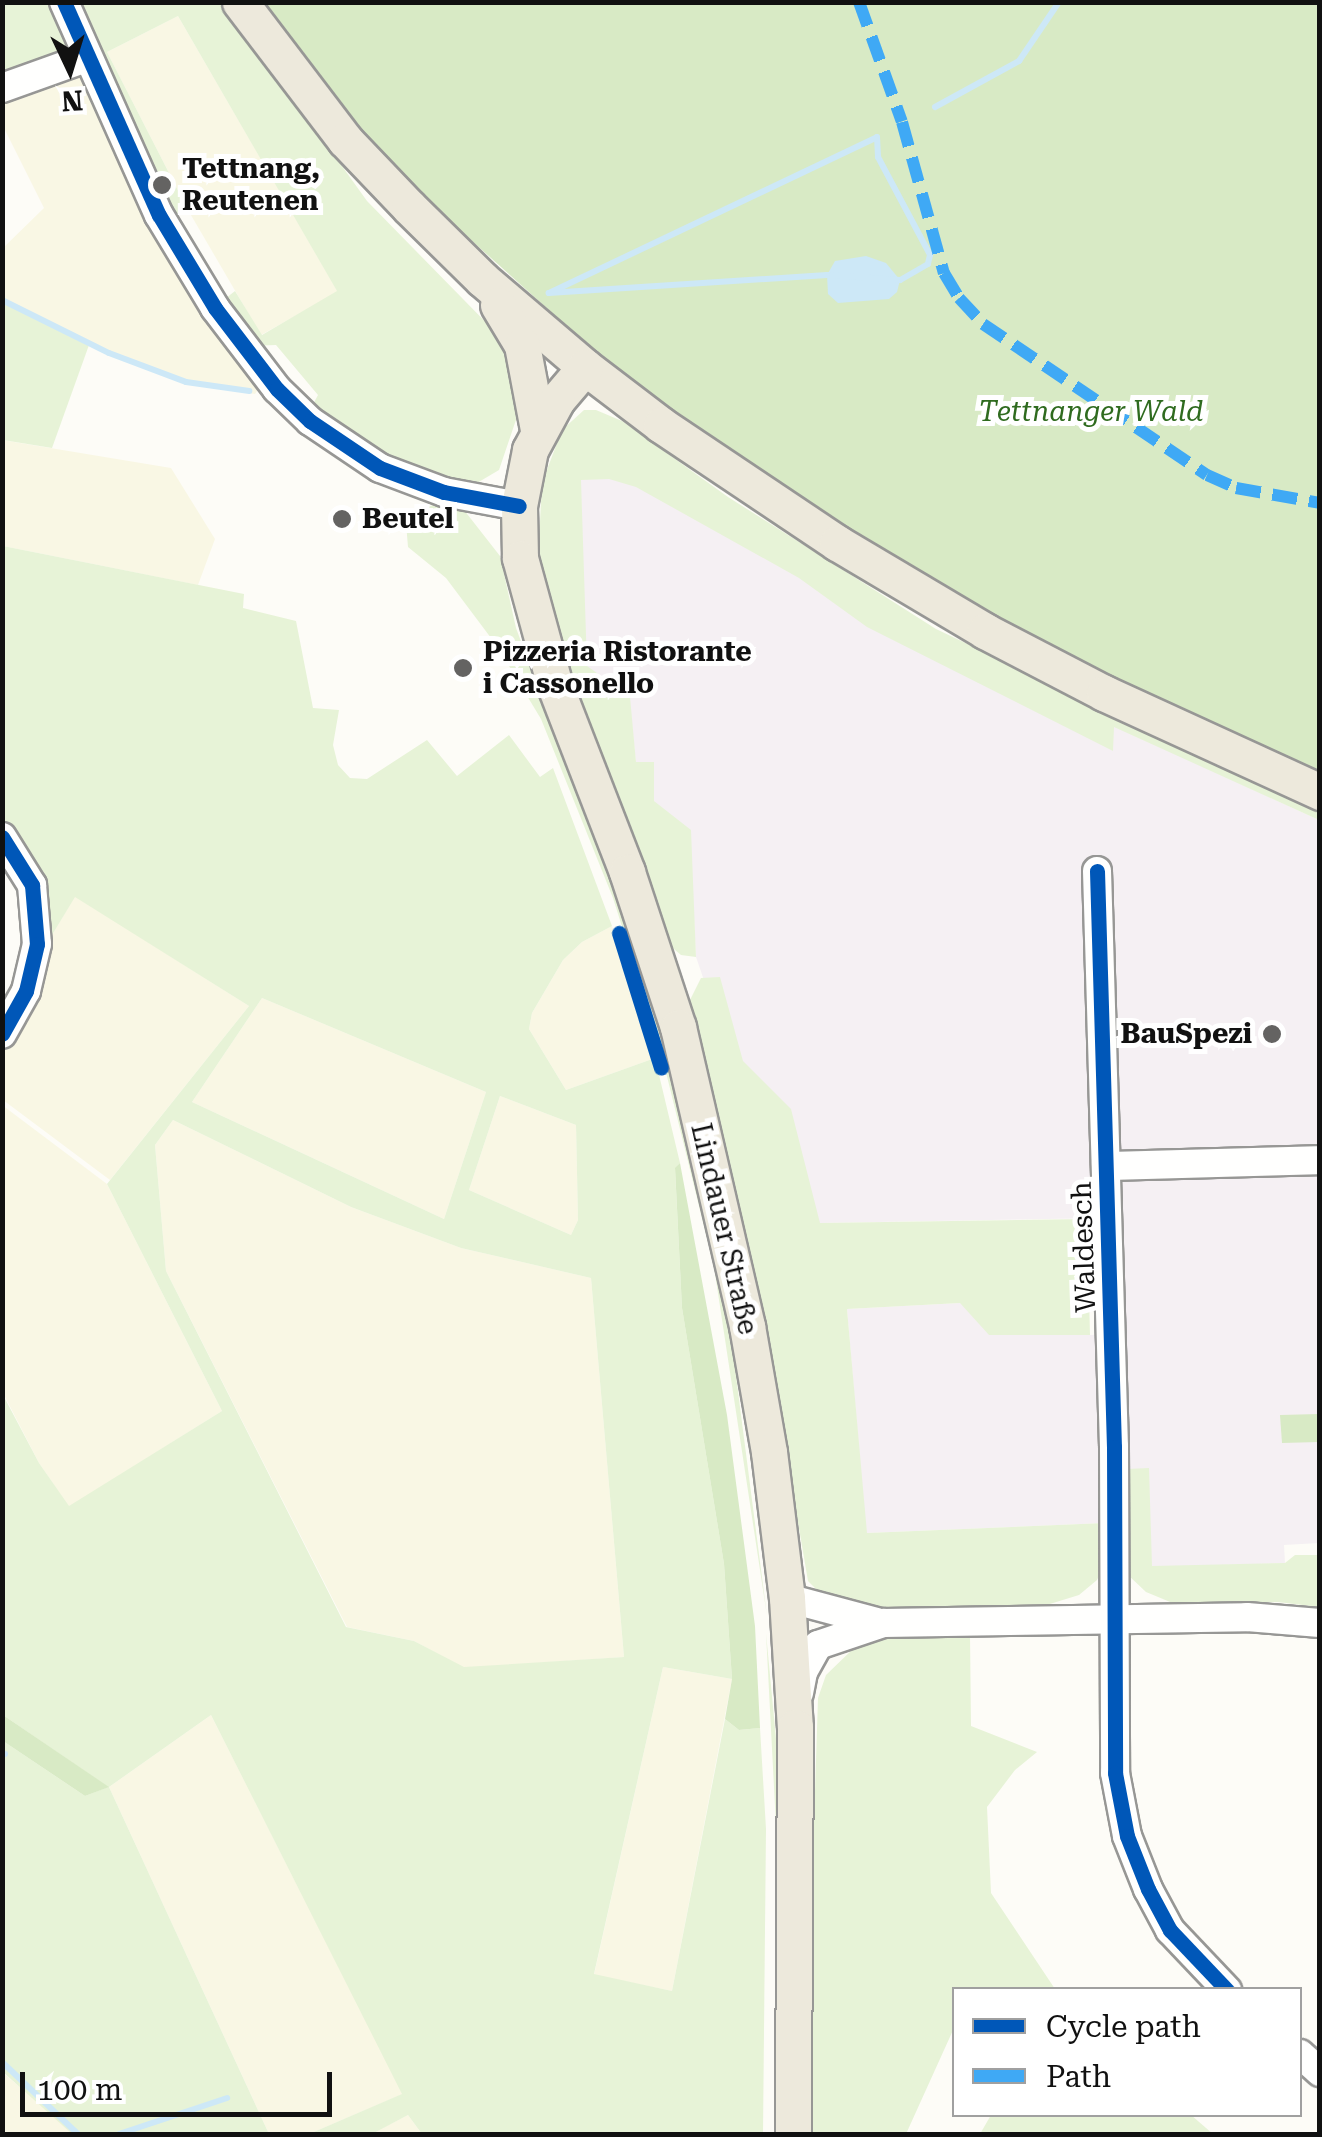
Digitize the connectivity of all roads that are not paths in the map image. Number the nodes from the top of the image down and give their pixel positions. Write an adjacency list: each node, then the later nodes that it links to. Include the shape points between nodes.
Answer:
1 (64, 2): 3 (street)
2 (240, 2): 5 (main road, via 345,140)
3 (86, 58): 4 (street); 8 (street, via 188,266 277,389 337,442 380,468 444,492)
4 (2, 88)
5 (482, 279): 6 (main road); 7 (main road, via 522,346)
6 (584, 367): 7 (main road, Lindauer Straße); 9 (main road, via 734,476 985,631)
7 (538, 430): 8 (main road, Lindauer Straße)
8 (518, 506): 15 (main road, Lindauer Straße, via 520,558 538,635 678,1027 747,1326)
9 (1320, 792)
10 (2, 837): 12 (street, via 28,874 37,932 26,991)
11 (1096, 871): 14 (street, Waldesch)
12 (2, 1034)
13 (1320, 1160): 14 (street, Waldesch)
14 (1106, 1166): 16 (street, Waldesch)
15 (787, 1598): 17 (street); 19 (main road, Lindauer Straße)
16 (1116, 1621): 17 (street); 18 (street, via 1247,1616); 20 (street, Waldesch, via 1114,1741 1127,1836 1170,1930)
17 (882, 1623): 19 (street, via 818,1645 803,1672)
18 (1320, 1623)
19 (794, 1719): 21 (main road, Lindauer Straße)
20 (1224, 1987)
21 (793, 2134)

